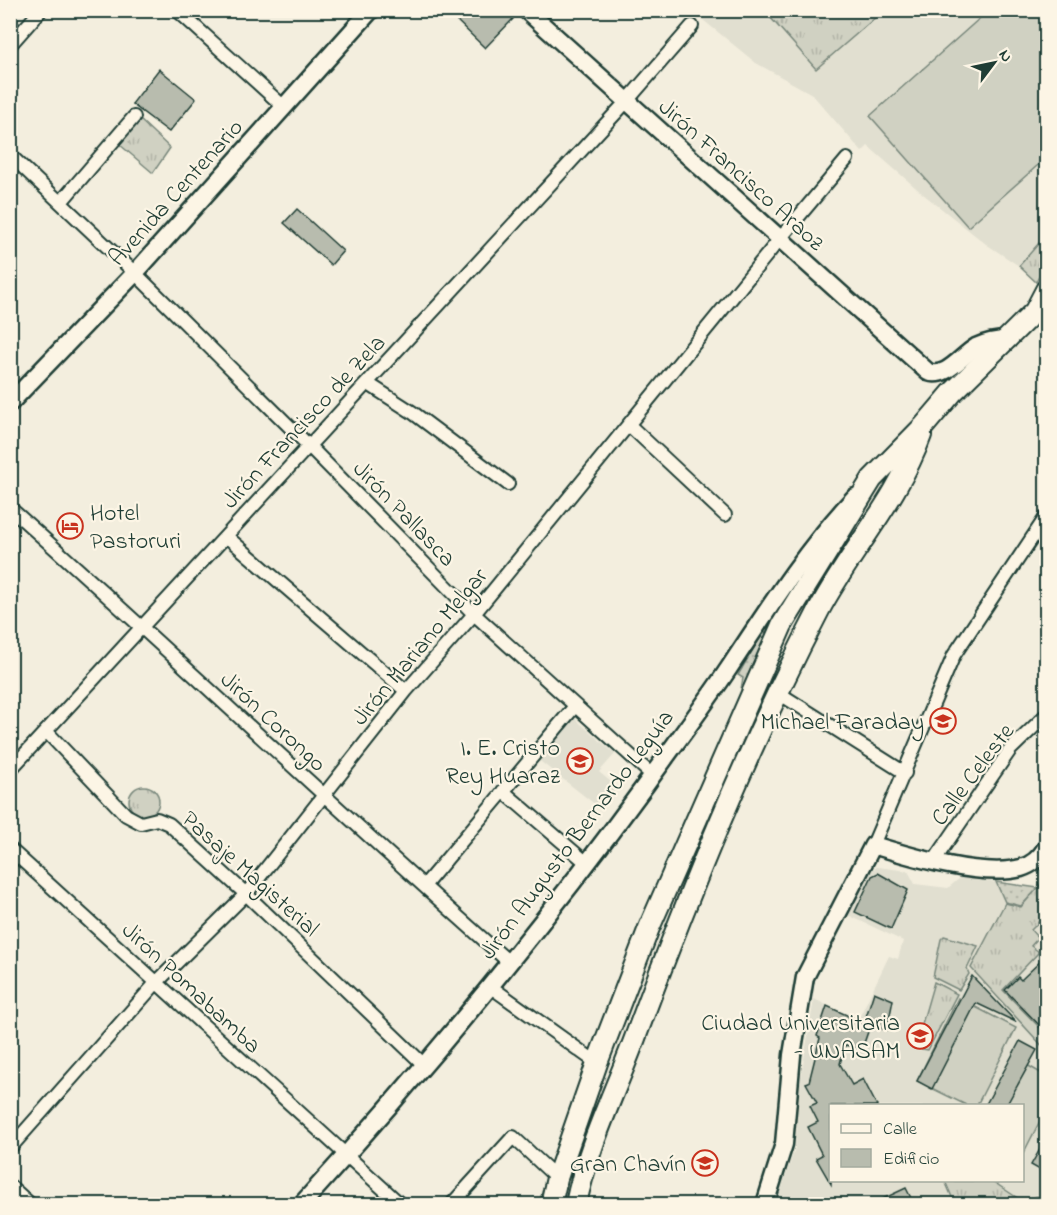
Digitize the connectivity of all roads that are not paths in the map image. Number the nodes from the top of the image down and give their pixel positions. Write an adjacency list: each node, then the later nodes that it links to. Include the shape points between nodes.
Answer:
1 (41, 10): 6 (street)
2 (177, 10): 8 (street)
3 (371, 10): 8 (main road, Avenida Centenario)
4 (526, 10): 7 (main road, Jirón Francisco Araoz)
5 (692, 26): 7 (street, Jirón Francisco de Zela)
6 (10, 45)
7 (626, 102): 13 (main road, Jirón Francisco Araoz); 18 (street, Jirón Francisco de Zela)
8 (284, 107): 14 (main road, Avenida Centenario)
9 (134, 117): 12 (street)
10 (10, 155): 12 (street, Jirón Pallasca)
11 (847, 159): 13 (street, Jirón Mariano Melgar)
12 (61, 202): 14 (street, Jirón Pallasca)
13 (779, 240): 17 (main road, Jirón Francisco Araoz, via 928,372 944,372 977,347 996,340); 20 (street, Jirón Mariano Melgar)
14 (135, 273): 19 (main road, Avenida Centenario); 22 (street, Jirón Pallasca)
15 (1047, 290): 16 (main road)
16 (1041, 315): 17 (main road)
17 (1002, 345): 21 (main road)
18 (367, 383): 22 (street, Jirón Francisco de Zela); 24 (street, via 412,411)
19 (10, 403)
20 (629, 425): 26 (street); 29 (street, Jirón Mariano Melgar)
21 (924, 426): 23 (main road); 32 (main road, via 909,464 831,588)
22 (309, 446): 28 (street, Jirón Francisco de Zela); 29 (street, Jirón Pallasca)
23 (872, 479): 38 (main road, Jirón Augusto Bernardo Leguía, via 791,573); 51 (main road, via 782,626 649,928)
24 (508, 484)
25 (10, 508): 30 (street, Jirón Corongo)
26 (724, 515)
27 (1047, 517): 37 (street, via 954,655)
28 (226, 536): 30 (street, Jirón Francisco de Zela); 31 (street)
29 (474, 614): 31 (street, Jirón Mariano Melgar); 33 (street, Jirón Pallasca)
30 (143, 626): 35 (street, Jirón Francisco de Zela); 40 (street, Jirón Corongo)
31 (406, 691): 40 (street, Jirón Mariano Melgar)
32 (777, 692): 37 (street); 62 (main road, via 663,963)
33 (575, 706): 38 (street, Jirón Pallasca); 39 (street)
34 (1047, 715): 44 (street, Calle Celeste, via 1010,750)
35 (46, 731): 36 (street, Jirón Francisco de Zela); 47 (street, Pasaje Magisterial, via 126,815 141,823 157,819 169,824)
36 (10, 770)
37 (905, 773): 41 (street)
38 (652, 776): 45 (main road, Jirón Augusto Bernardo Leguía)
39 (503, 791): 45 (street); 46 (street)
40 (323, 796): 46 (street, Jirón Corongo); 47 (street, Jirón Mariano Melgar)
41 (873, 845): 44 (main road); 63 (main road, via 805,977 783,1144)
42 (1047, 848): 44 (main road, via 1023,868 998,871)
43 (10, 849): 49 (street, Jirón Pomabamba)
44 (934, 861)
45 (588, 864): 48 (main road, Jirón Augusto Bernardo Leguía)
46 (424, 886): 48 (street, Jirón Corongo)
47 (246, 894): 49 (street, Jirón Mariano Melgar); 52 (street, Pasaje Magisterial)
48 (510, 963): 50 (main road, Jirón Augusto Bernardo Leguía)
49 (156, 983): 53 (street, Jirón Mariano Melgar); 54 (street, Jirón Pomabamba)
50 (491, 987): 51 (street); 52 (main road, Jirón Augusto Bernardo Leguía)
51 (597, 1063): 55 (main road)
52 (423, 1064): 54 (main road, Jirón Augusto Bernardo Leguía)
53 (10, 1148)
54 (345, 1157): 58 (main road, Jirón Augusto Bernardo Leguía); 59 (street, Jirón Pomabamba)
55 (557, 1178): 60 (street, via 513,1137); 61 (main road)
56 (10, 1185): 57 (street)
57 (30, 1204)
58 (302, 1204)
59 (400, 1204)
60 (452, 1204)
61 (551, 1204)
62 (576, 1204)
63 (765, 1204)

